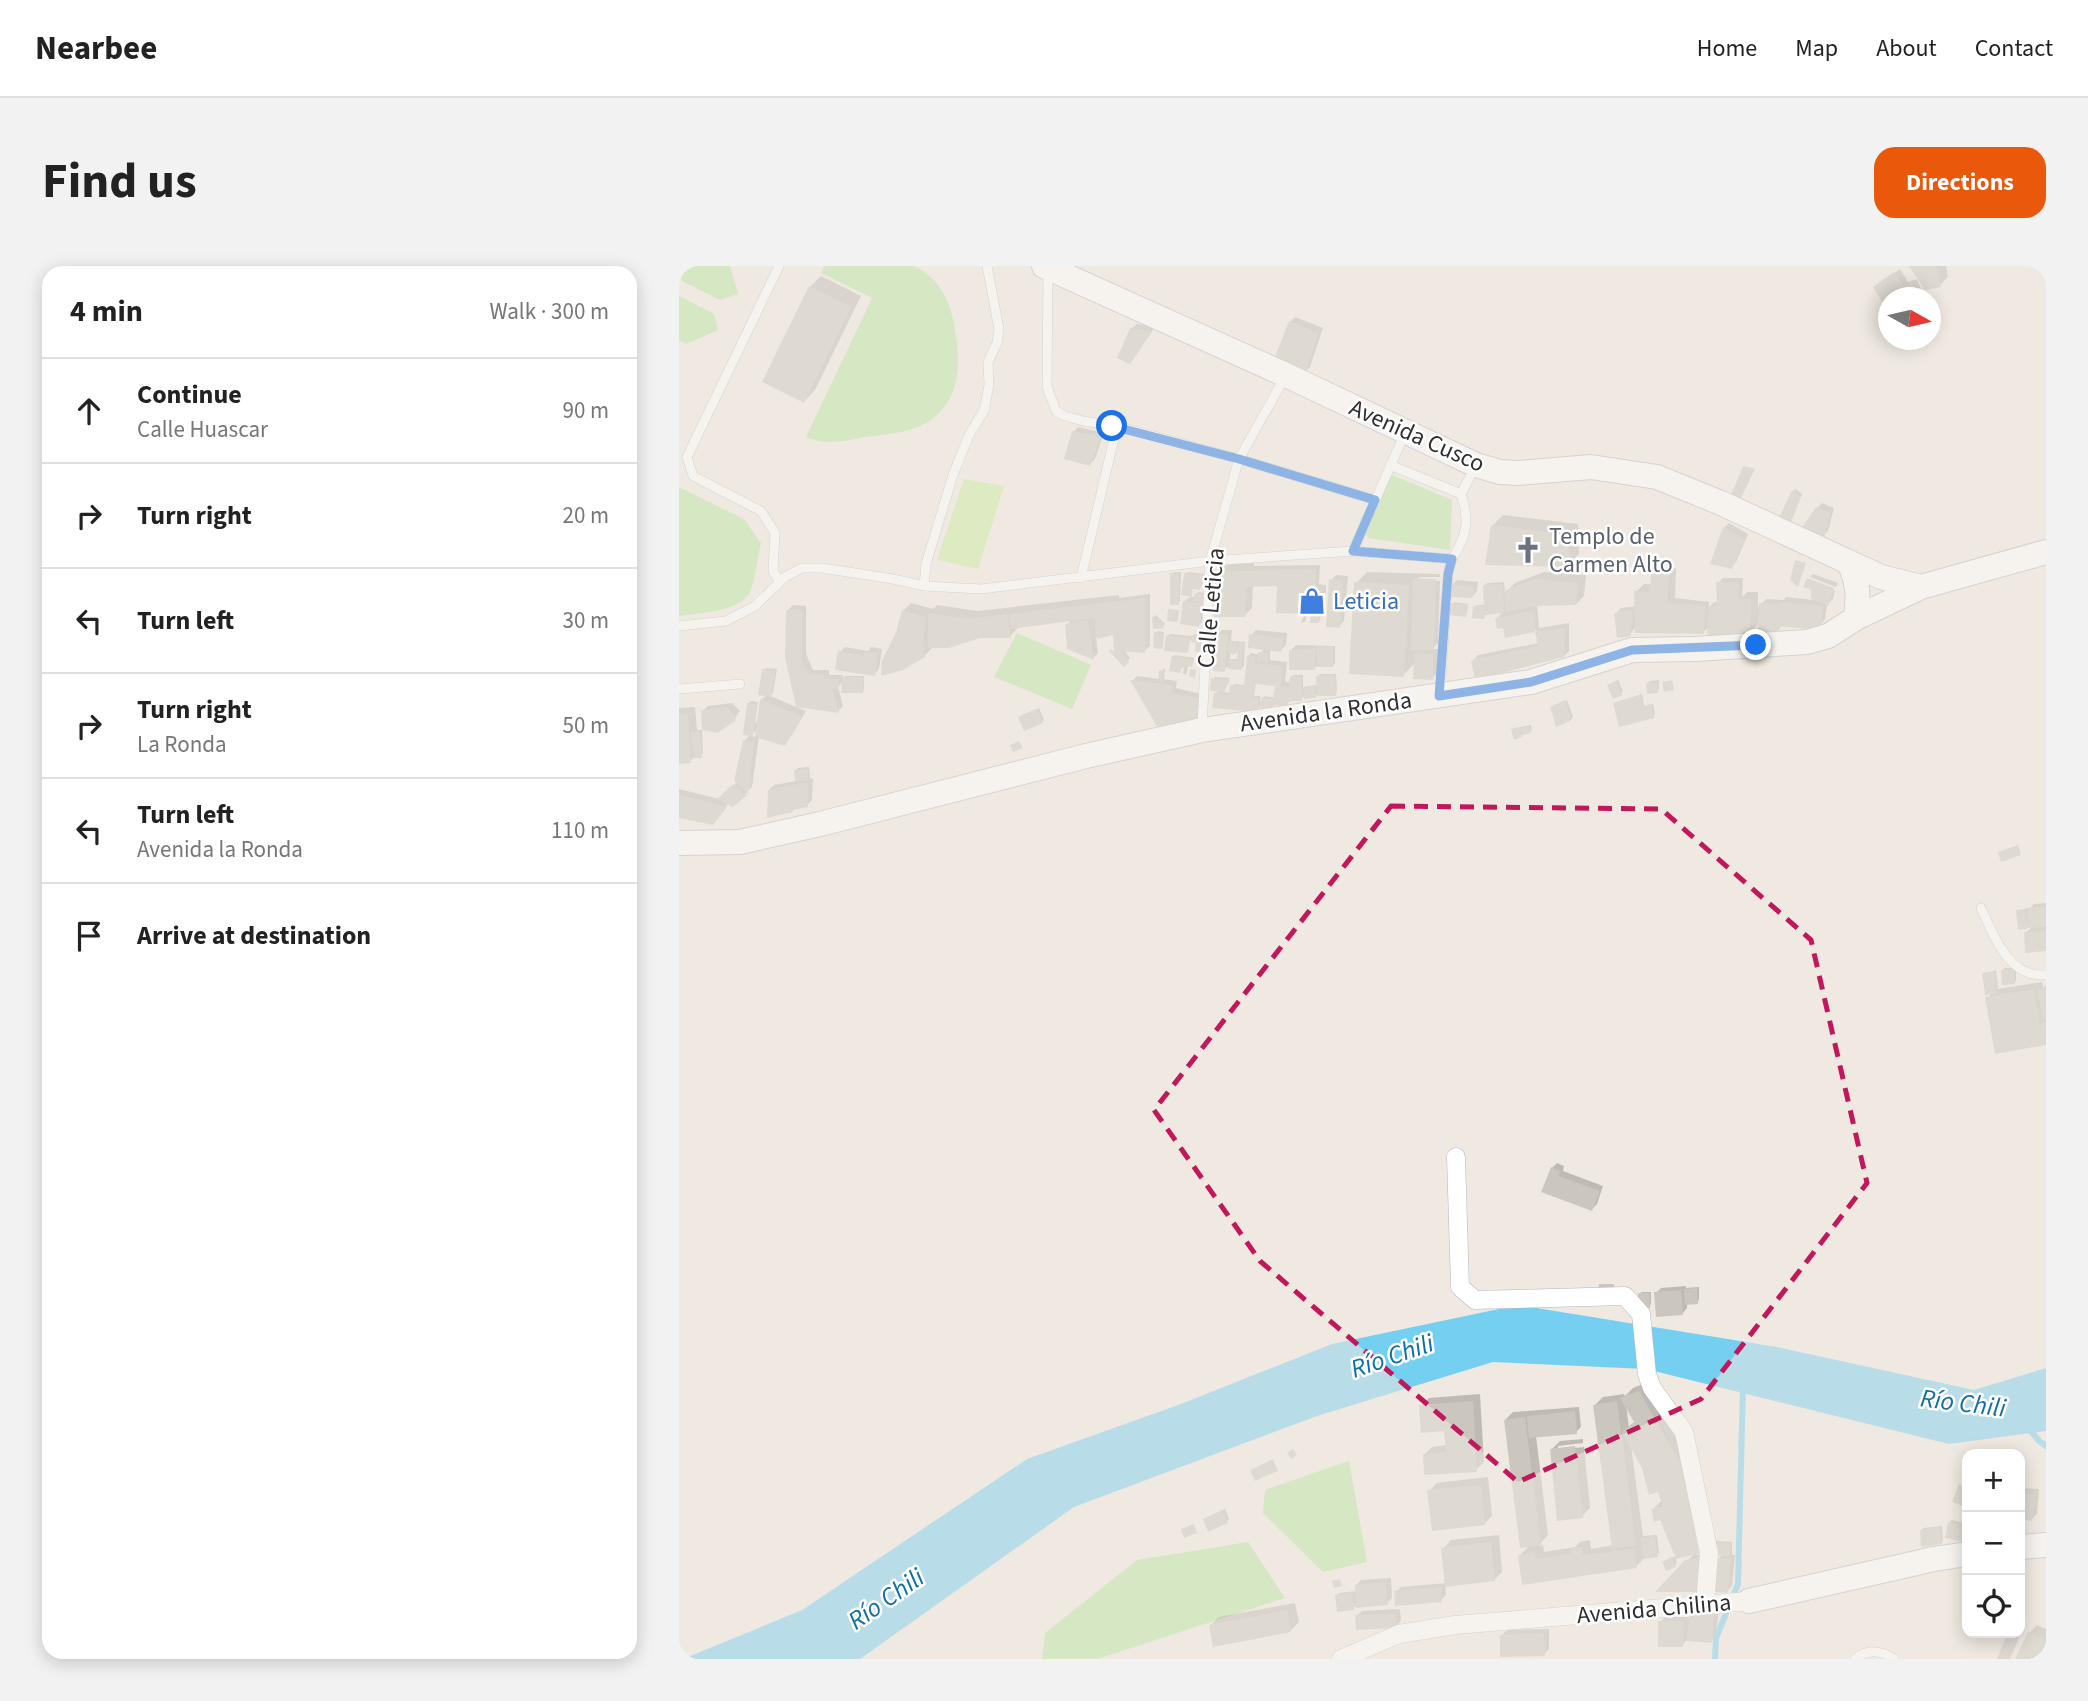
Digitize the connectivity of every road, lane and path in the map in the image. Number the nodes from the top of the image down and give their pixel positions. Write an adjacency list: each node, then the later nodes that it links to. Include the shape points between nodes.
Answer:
1 (779, 266): 18 (lane, via 687,457 693,476 761,511 775,533 773,571)
2 (987, 266): 19 (lane, via 999,329 988,362 984,411 953,475 926,564)
3 (1046, 267): 4 (main road, Avenida Cusco); 5 (lane, via 1047,387 1056,411)
4 (1286, 375): 6 (main road, Avenida Cusco); 7 (lane, Calle Leticia)
5 (1117, 426): 7 (lane); 17 (lane)
6 (1405, 433): 8 (lane); 9 (main road, Avenida Cusco)
7 (1239, 459): 11 (lane); 15 (lane, Calle Leticia)
8 (1390, 465): 10 (lane); 11 (lane)
9 (1476, 465): 10 (lane); 16 (main road, Avenida Cusco, via 1518,473 1591,467 1657,477)
10 (1461, 494): 14 (lane, via 1467,511 1463,542)
11 (1375, 500): 12 (lane)
12 (1353, 551): 14 (lane); 15 (lane)
13 (2046, 552): 20 (main road, Avenida la Ronda)
14 (1452, 559): 25 (lane)
15 (1210, 561): 17 (lane); 26 (lane, Calle Leticia)
16 (1849, 562): 20 (main road, Avenida Cusco, via 1881,577); 21 (main road, via 1857,582)
17 (1081, 578): 19 (lane, via 981,589)
18 (780, 582): 19 (lane, via 801,568 822,568); 22 (lane, via 755,606 726,621)
19 (924, 586)
20 (1921, 587): 21 (main road, Avenida la Ronda)
21 (1856, 618): 25 (main road, Avenida la Ronda, via 1828,636 1807,642 1632,650 1531,682)
22 (679, 626)
23 (740, 684): 24 (lane)
24 (679, 690)
25 (1439, 696): 26 (main road, Avenida la Ronda)
26 (1202, 730): 27 (main road, Avenida la Ronda, via 740,842)
27 (679, 843)
28 (1981, 908): 29 (lane, via 2013,964)
29 (2046, 975)
30 (1456, 1157): 35 (street, via 1461,1287 1475,1300 1625,1296 1641,1314 1652,1388 1684,1432 1709,1553)
31 (2046, 1545): 32 (main road)
32 (2025, 1547)
33 (1962, 1555): 34 (main road, Avenida Chilina)
34 (1749, 1601): 35 (street, Avenida Chilina)
35 (1713, 1604): 36 (street, Avenida Chilina, via 1399,1633)
36 (1341, 1659)
37 (1855, 1659): 38 (lane, via 1878,1651)
38 (1894, 1659)

